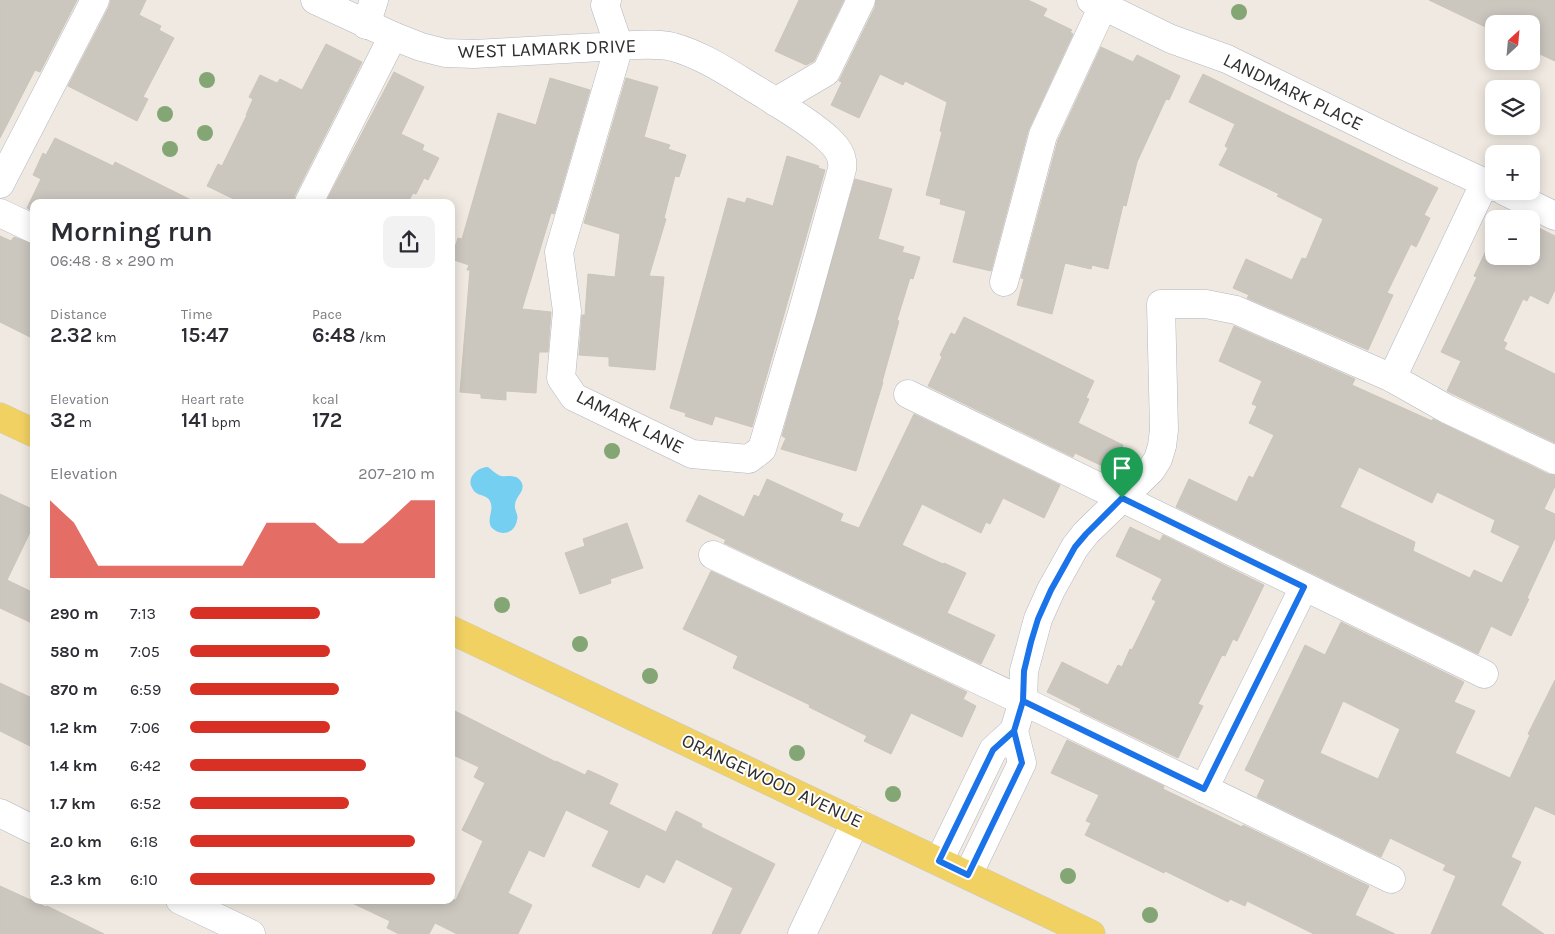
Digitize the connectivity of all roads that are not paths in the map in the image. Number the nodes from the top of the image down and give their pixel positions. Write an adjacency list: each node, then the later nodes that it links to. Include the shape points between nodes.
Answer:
1 (95, 0): 11 (street)
2 (315, 0): 6 (street, WEST LAMARK DRIVE)
3 (607, 0): 8 (street, via 605,5)
4 (861, 0): 9 (street, via 826,72)
5 (1097, 3): 10 (street, LANDMARK PLACE, via 1171,39 1227,59); 18 (street, via 1043,134)
6 (370, 12): 7 (street, WEST LAMARK DRIVE)
7 (393, 36): 8 (street, WEST LAMARK DRIVE, via 437,51 464,54); 12 (street)
8 (619, 46): 9 (street, WEST LAMARK DRIVE, via 674,48 726,72); 9 (street, LAMARK LANE, via 559,252 567,311 561,378 574,397 692,454 749,459 762,449 842,169 841,156 829,140)
9 (775, 102)
10 (1485, 183)
11 (0, 184)
12 (311, 199)
13 (1487, 200): 19 (street)
14 (1521, 200): 16 (street, LANDMARK PLACE)
15 (0, 213): 17 (street)
16 (1555, 216)
17 (30, 228)
18 (1004, 282)
19 (1392, 378): 23 (street, via 1448,409); 24 (street, via 1236,310 1206,304 1161,304 1162,446 1151,470)
20 (908, 394): 24 (street)
21 (0, 417): 22 (main road)
22 (30, 431)
23 (1555, 460)
24 (1122, 498): 26 (street); 29 (street, via 1075,547 1051,590 1031,642 1024,671)
25 (713, 555): 29 (street)
26 (1304, 587): 28 (street); 31 (street)
27 (455, 632): 33 (main road, ORANGEWOOD AVENUE)
28 (1484, 674)
29 (1023, 701): 30 (street); 31 (street)
30 (1014, 731): 35 (street, via 993,750); 36 (street, via 1022,763)
31 (1204, 789): 37 (street)
32 (0, 813): 34 (street)
33 (856, 821): 35 (main road, ORANGEWOOD AVENUE); 40 (street)
34 (30, 828)
35 (939, 861): 36 (main road, ORANGEWOOD AVENUE)
36 (968, 875): 41 (main road, ORANGEWOOD AVENUE)
37 (1391, 879)
38 (188, 904): 39 (street)
39 (251, 934)
40 (802, 934)
41 (1091, 934)

